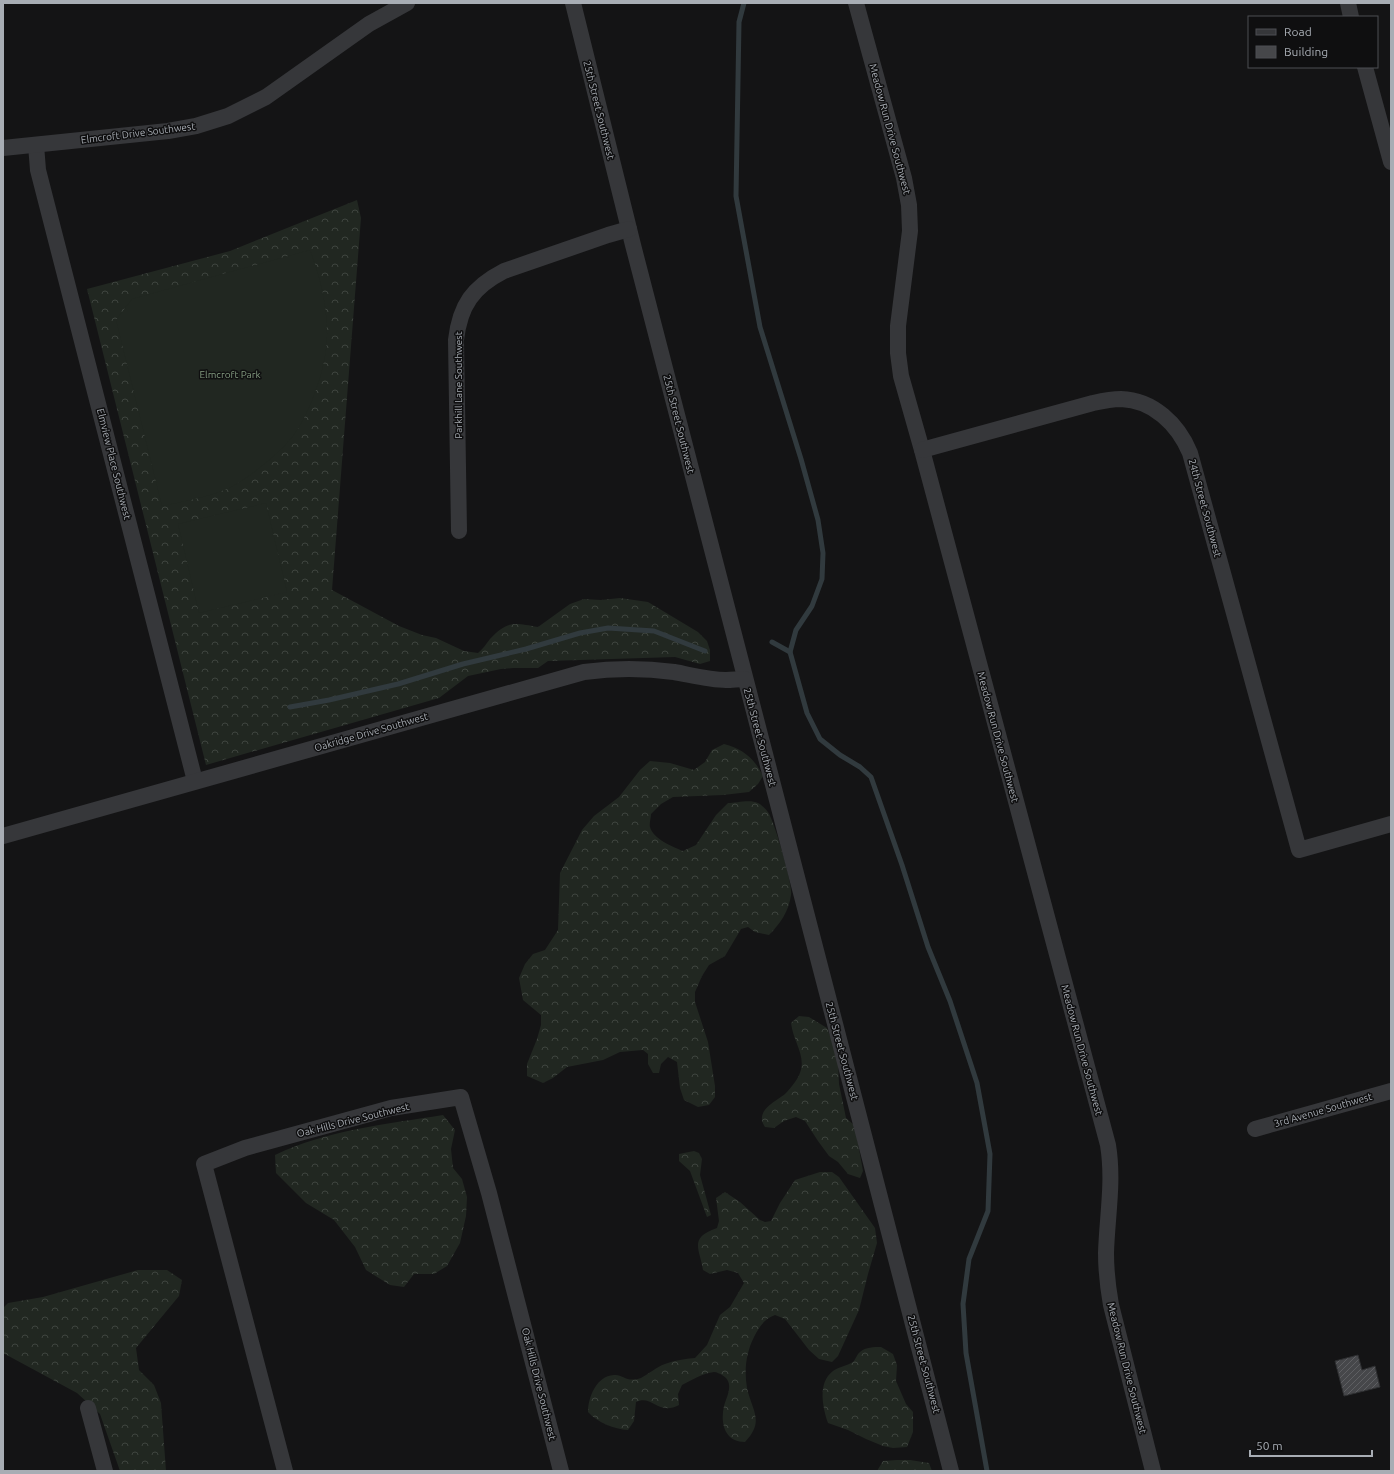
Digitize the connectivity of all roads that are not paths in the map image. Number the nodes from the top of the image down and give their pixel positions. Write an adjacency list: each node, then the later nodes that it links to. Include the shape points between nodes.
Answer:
1 (407, 3): 7 (street, Elmcroft Drive Southwest, via 369,24 266,97 228,116 168,131)
2 (573, 3): 10 (street, 25th Street Southwest)
3 (856, 3): 11 (street, Meadow Run Drive Southwest, via 908,198 910,231 898,326 898,353 901,376)
4 (1348, 3): 5 (street)
5 (1351, 16)
6 (1365, 68): 9 (street)
7 (36, 145): 8 (street, Elmcroft Drive Southwest); 14 (street, Elmview Place Southwest, via 38,170)
8 (3, 148)
9 (1391, 162)
10 (629, 229): 12 (street, Parkhill Lane Southwest, via 504,271 490,278 470,296 459,319 456,340); 13 (street, 25th Street Southwest)
11 (922, 450): 15 (street, 24th Street Southwest, via 1109,400 1121,399 1142,403 1172,422 1190,453 1299,850); 24 (street, Meadow Run Drive Southwest, via 1108,1145 1111,1170 1106,1252 1108,1288)
12 (459, 531)
13 (745, 679): 14 (street, Oakridge Drive Southwest, via 704,678 673,672 626,668 584,672); 23 (street, 25th Street Southwest)
14 (195, 782): 16 (street, Oakridge Drive Southwest)
15 (1391, 824)
16 (3, 836)
17 (1391, 1091): 18 (street, 3rd Avenue Southwest)
18 (1255, 1129)
19 (88, 1408): 20 (street)
20 (105, 1471)
21 (285, 1471): 22 (street, Oak Hills Drive Southwest, via 204,1164 245,1148 391,1108 461,1098 489,1193)
22 (561, 1471)
23 (951, 1471)
24 (1153, 1471)

